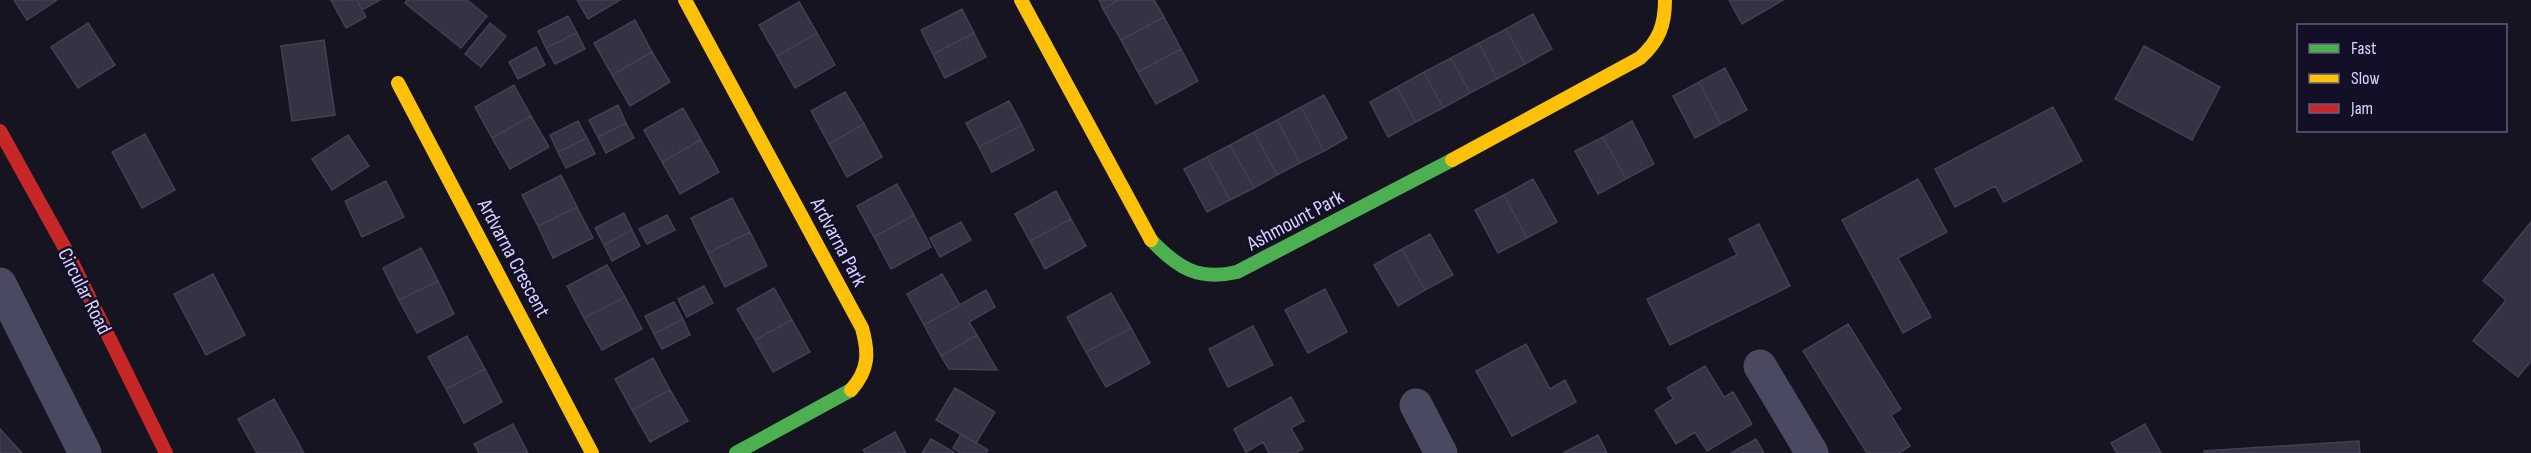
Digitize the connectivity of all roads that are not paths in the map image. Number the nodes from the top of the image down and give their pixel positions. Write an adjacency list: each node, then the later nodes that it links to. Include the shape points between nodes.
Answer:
1 (685, 0): 12 (street, Ardvarna Park, via 862,327 868,352 865,374 852,389)
2 (1021, 0): 3 (street, Ashmount Park, via 1150,240 1186,271 1220,276 1252,266 1631,65 1648,53 1661,35)
3 (1665, 0)
4 (398, 83): 11 (street, Ardvarna Crescent)
5 (0, 131): 10 (street, Circular Road, via 93,304)
6 (0, 285): 9 (street)
7 (1760, 366): 14 (street)
8 (1416, 405): 13 (street)
9 (85, 453)
10 (166, 453)
11 (592, 453)
12 (736, 453)
13 (1441, 453)
14 (1812, 453)

